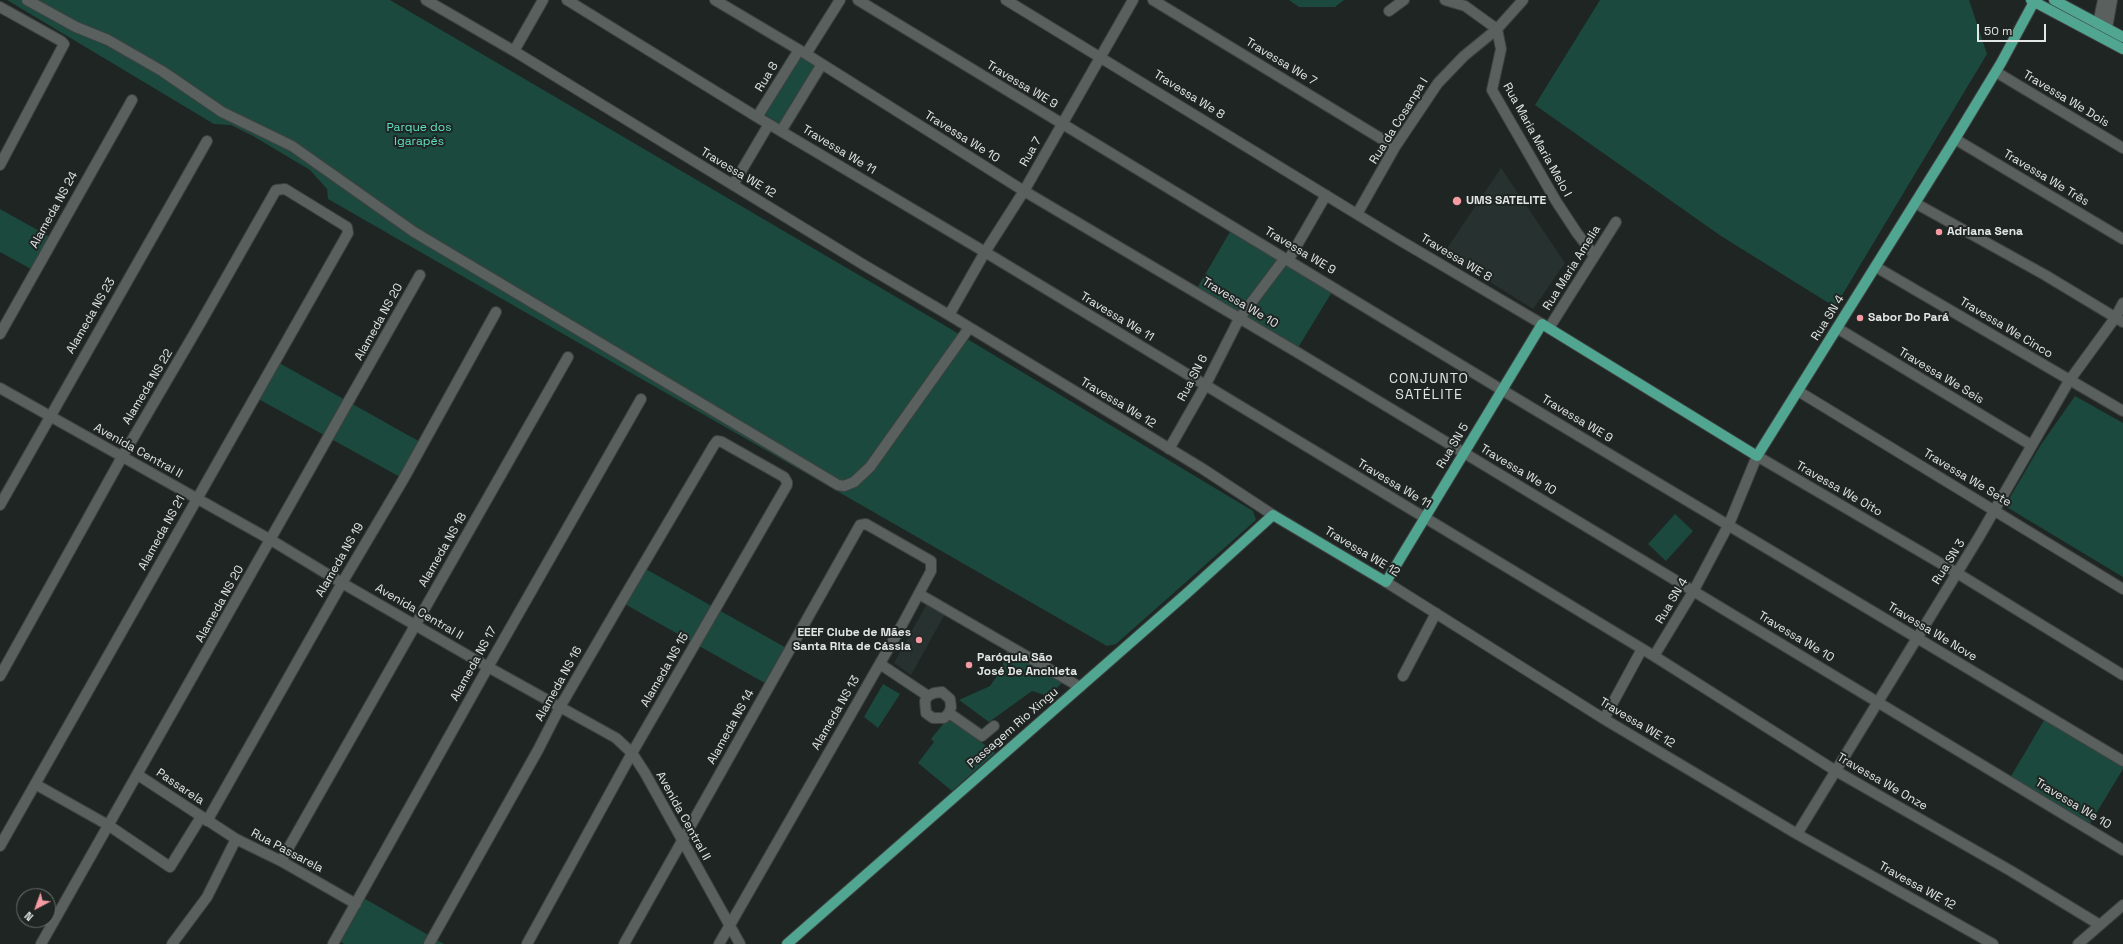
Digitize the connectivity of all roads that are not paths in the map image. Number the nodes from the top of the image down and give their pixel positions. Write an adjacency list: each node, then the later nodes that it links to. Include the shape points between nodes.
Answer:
1 (27, 0): 59 (street, via 76,27 115,44 162,71 222,112 292,146 414,232 838,485 844,486 854,482 873,462)
2 (426, 0): 25 (street)
3 (543, 0): 25 (street)
4 (566, 0): 31 (street, Travessa We 11)
5 (715, 0): 26 (street, Travessa We 10)
6 (840, 0): 26 (street, Rua 8)
7 (1006, 0): 27 (street, Travessa We 8)
8 (1133, 0): 27 (street, Rua 7)
9 (1153, 0): 37 (street, Travessa We 7)
10 (1404, 0): 20 (street)
11 (1445, 0): 18 (street)
12 (1523, 0): 22 (street, Rua da Cosanpa I)
13 (2054, 0): 21 (main road)
14 (2103, 0): 21 (street)
15 (2112, 0): 21 (street)
16 (860, 1): 33 (street, Travessa WE 9)
17 (2033, 1): 24 (main road); 29 (main road, Rua SN 4)
18 (1468, 3): 22 (street)
19 (0, 6): 39 (street, via 64,44)
20 (1389, 11)
21 (2103, 26): 23 (main road)
22 (1497, 29): 37 (street, Rua da Cosanpa I, via 1464,56 1438,83); 49 (street, Rua Maria Maria Melo I, via 1501,49 1492,83 1494,94 1556,202)
23 (2123, 37)
24 (2123, 49)
25 (514, 51): 40 (street, Travessa WE 12)
26 (803, 52): 28 (street, Travessa We 10); 31 (street, Rua 8)
27 (1101, 57): 33 (street, Rua 7); 42 (street, Travessa We 8)
28 (822, 64): 34 (street); 41 (street, Travessa We 10)
29 (1996, 72): 35 (main road, Rua SN 4); 38 (street, Travessa We Dois)
30 (132, 100): 61 (street, Alameda NS 24)
31 (757, 117): 32 (street, Travessa We 11)
32 (769, 124): 34 (street, Travessa We 11); 40 (street)
33 (1062, 124): 41 (street, Rua 7); 50 (street, Travessa WE 9)
34 (781, 131): 48 (street, Travessa We 11)
35 (1955, 139): 43 (main road, Rua SN 4); 47 (street, Travessa We Três)
36 (207, 140): 70 (street, Alameda NS 23)
37 (1395, 147): 44 (street, Rua da Cosanpa I)
38 (2123, 148)
39 (0, 165)
40 (733, 185): 55 (street, Travessa WE 12)
41 (1024, 190): 48 (street, Rua 7); 56 (street, Travessa We 10)
42 (1326, 195): 44 (street, Travessa We 8); 50 (street)
43 (1915, 203): 51 (main road, Rua SN 4); 57 (street, via 2045,275)
44 (1357, 214): 58 (street, Travessa WE 8)
45 (1616, 222): 49 (street, Rua Maria Amelia)
46 (348, 233): 76 (street, Alameda NS 22, via 347,227 296,195 283,188 276,190); 77 (street, Alameda NS 21)
47 (2123, 240)
48 (985, 252): 55 (street, Rua 7); 64 (street, Travessa We 11)
49 (1594, 254): 58 (street, Rua Maria Amelia)
50 (1287, 259): 56 (street, Rua SN 6); 66 (street, Travessa WE 9)
51 (1876, 267): 60 (main road, Rua SN 4); 63 (street, Travessa We Cinco)
52 (420, 275): 84 (street, Alameda NS 20)
53 (2123, 304): 57 (street, Rua SN 3)
54 (496, 312): 87 (street, Alameda NS 19, via 404,480)
55 (949, 315): 59 (street, Travessa We 12)
56 (1239, 318): 64 (street, Rua SN 6); 74 (street, Travessa We 10)
57 (2119, 320): 63 (street, Rua SN 3)
58 (1546, 326): 66 (main road, Rua SN 5); 75 (main road, Travessa We Oito)
59 (969, 328): 73 (street, Travessa We 12)
60 (1837, 328): 67 (main road, Rua SN 4); 72 (street, Travessa We Seis)
61 (0, 334)
62 (568, 357): 92 (street, Alameda NS 18)
63 (2069, 381): 69 (street, Travessa We Cinco); 72 (street, Rua SN 3)
64 (1205, 386): 73 (street, Rua SN 6); 81 (street, Travessa We 11)
65 (0, 388): 70 (street, Avenida Central II)
66 (1502, 390): 74 (main road, Rua SN 5); 83 (street, Travessa WE 9)
67 (1798, 391): 75 (main road, Rua SN 4); 79 (street, Travessa We Sete)
68 (641, 399): 97 (street, Alameda NS 17)
69 (2123, 411)
70 (49, 416): 76 (street, Avenida Central II); 78 (street, Alameda NS 23)
71 (718, 441): 104 (street, Alameda NS 16); 108 (street, Alameda NS 15, via 784,477 788,483)
72 (2031, 445): 79 (street, Rua SN 3)
73 (1168, 449): 80 (street, Travessa We 12)
74 (1464, 453): 81 (main road, Rua SN 5); 89 (street, Travessa We 10)
75 (1757, 456): 83 (street, Rua SN 4); 85 (street, Travessa We Oito)
76 (122, 457): 77 (street, Avenida Central II); 99 (street, Alameda NS 22)
77 (197, 498): 84 (street, Avenida Central II); 112 (street, Alameda NS 21)
78 (0, 505)
79 (1994, 510): 85 (street, Rua SN 3); 88 (street, Travessa We Sete)
80 (1273, 515): 86 (main road, Travessa WE 12); 101 (main road, Passagem Rio Xingu)
81 (1425, 518): 86 (main road, Rua SN 5); 94 (street, Travessa We 11)
82 (862, 524): 90 (street, Alameda NS 13, via 931,561 931,571); 117 (street, Alameda NS 14)
83 (1729, 524): 89 (street, Rua SN 4); 93 (street, Travessa We Nove)
84 (271, 540): 87 (street, Avenida Central II); 111 (street, Alameda NS 20)
85 (1956, 573): 93 (street, Rua SN 3); 98 (street, Travessa We Oito)
86 (1386, 582): 91 (street, Travessa WE 12)
87 (342, 583): 92 (street, Avenida Central II); 113 (street, Alameda NS 19)
88 (2123, 589)
89 (1694, 590): 95 (street, Rua SN 4); 103 (street, Travessa We 10)
90 (918, 594): 96 (street, Alameda NS 13); 101 (street)
91 (1436, 613): 100 (street); 106 (street, Travessa WE 12)
92 (415, 624): 97 (street, Avenida Central II); 120 (street, Alameda NS 18)
93 (1917, 639): 103 (street, Rua SN 3); 109 (street, Travessa We Nove)
94 (1642, 649): 95 (street, Travessa We 11); 106 (street)
95 (1654, 656): 110 (street, Travessa We Onze)
96 (880, 664): 102 (street); 123 (street, Alameda NS 13)
97 (488, 667): 104 (street, Avenida Central II); 121 (street, Alameda NS 17)
98 (2123, 675)
99 (0, 676)
100 (1403, 676)
101 (1080, 686): 133 (main road, Passagem Rio Xingu)
102 (928, 696): 105 (street, via 949,692); 105 (street, via 924,706 926,713 933,718 944,718)
103 (1878, 701): 110 (street, Rua SN 3); 119 (street, Travessa We 10)
104 (560, 707): 108 (street, Avenida Central II, via 616,738); 128 (street, Alameda NS 16)
105 (949, 713): 107 (street, via 982,736)
106 (1604, 719): 115 (street, Travessa WE 12)
107 (994, 726)
108 (632, 753): 117 (street, Avenida Central II); 129 (street, Alameda NS 15)
109 (2123, 762)
110 (1836, 771): 115 (street, Rua SN 3); 124 (street, Travessa We Onze)
111 (138, 775): 113 (street, Passarela); 114 (street, Alameda NS 20)
112 (35, 784): 114 (street); 118 (street, Alameda NS 21)
113 (204, 819): 114 (street, Alameda NS 19, via 170,867); 116 (street, Rua Passarela)
114 (108, 825): 126 (street, Alameda NS 20)
115 (1797, 834): 134 (street, Travessa WE 12)
116 (236, 839): 120 (street, Rua Passarela); 127 (street, via 207,897)
117 (682, 841): 123 (street, Avenida Central II); 130 (street, Alameda NS 14)
118 (0, 846)
119 (2123, 850)
120 (281, 861): 121 (street, Rua Passarela)
121 (356, 904): 125 (street, Alameda NS 17)
122 (2123, 905): 124 (street)
123 (729, 925): 131 (street, Alameda NS 13); 132 (street, Avenida Central II)
124 (2100, 925): 135 (street)
125 (336, 943)
126 (41, 944)
127 (172, 944)
128 (429, 944)
129 (527, 944)
130 (624, 944)
131 (719, 944)
132 (740, 944)
133 (787, 944)
134 (1993, 944)
135 (2078, 944)

